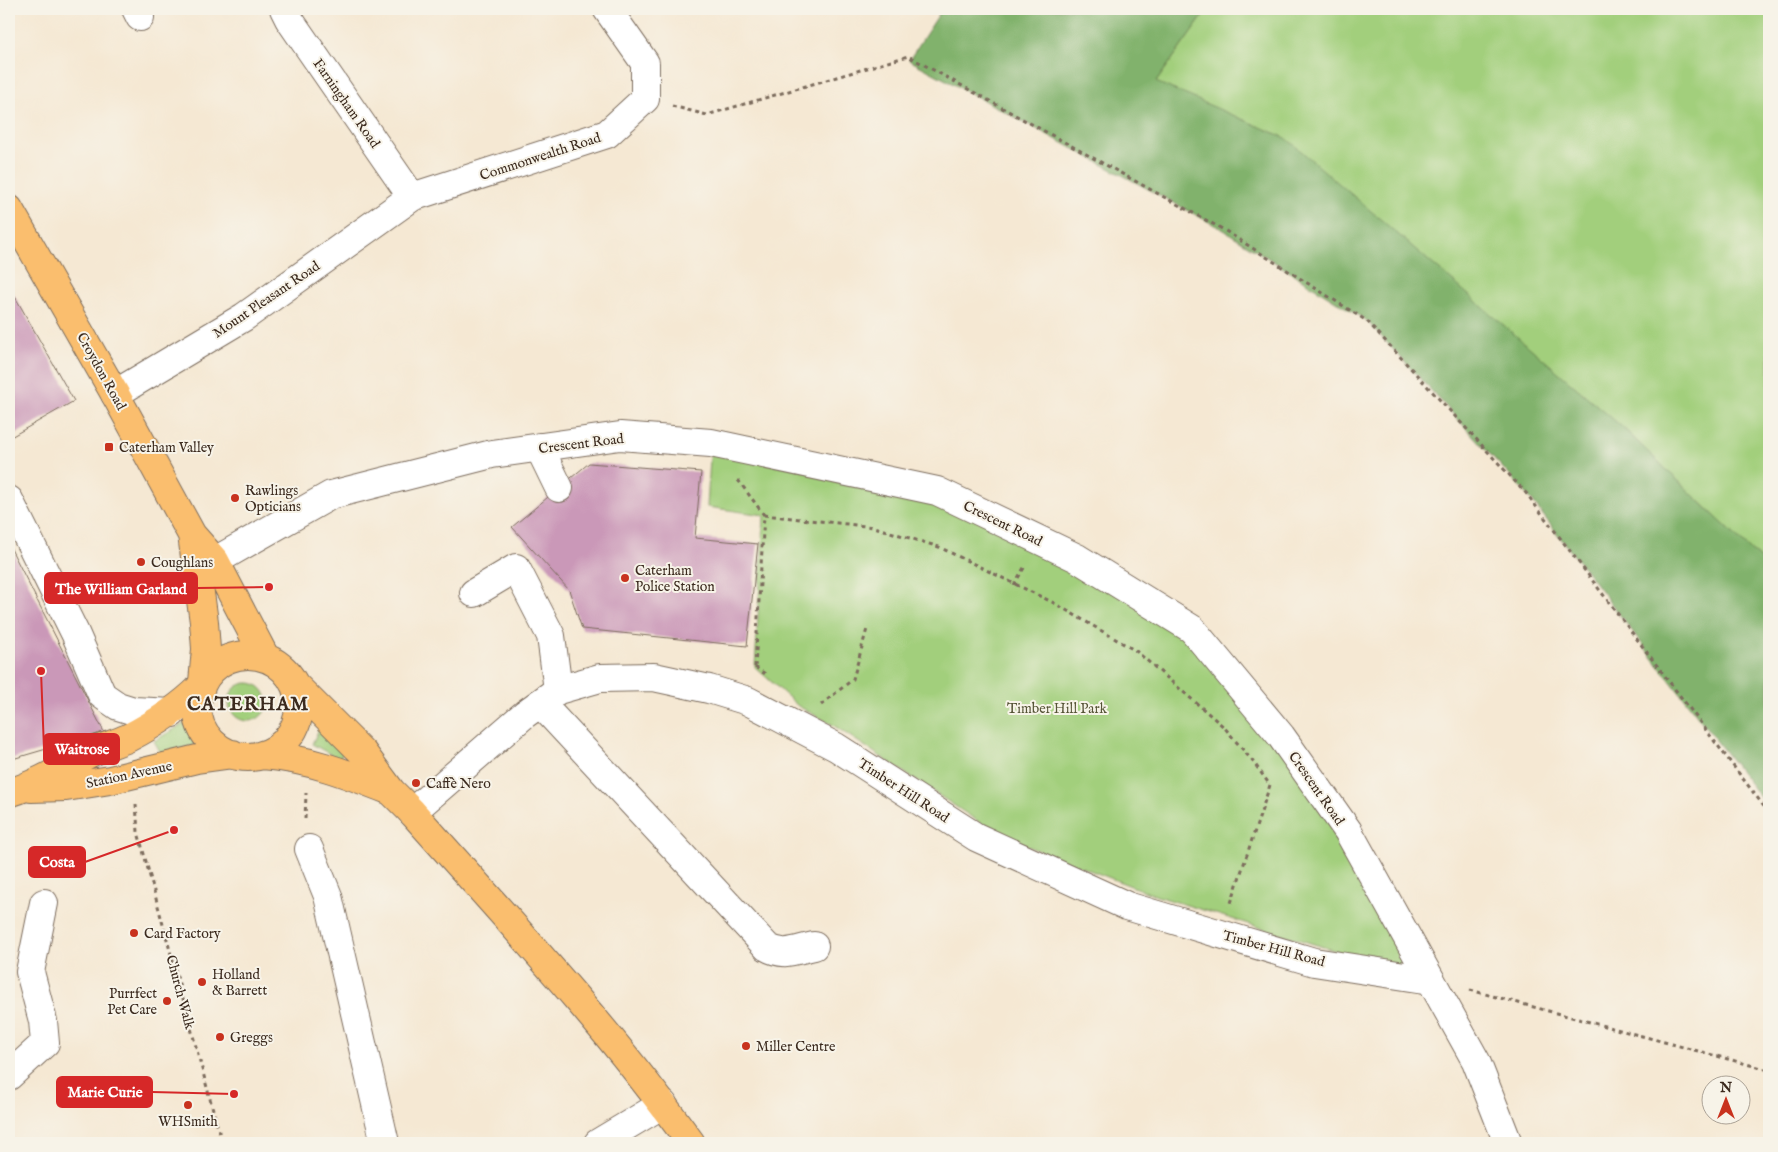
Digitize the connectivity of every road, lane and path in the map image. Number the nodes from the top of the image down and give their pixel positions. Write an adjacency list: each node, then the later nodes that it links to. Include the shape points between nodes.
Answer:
1 (284, 9): 4 (street, Farningham Road)
2 (607, 9): 3 (street, via 645,63)
3 (645, 99): 4 (street, Commonwealth Road, via 608,134); 31 (path, via 707,115 908,56 1224,230 1367,321 1526,493)
4 (412, 197): 6 (street, Mount Pleasant Road, via 244,317)
5 (9, 209): 6 (main road, Croydon Road)
6 (115, 394): 12 (main road, Croydon Road)
7 (711, 443): 8 (street, Crescent Road, via 620,436); 11 (path); 36 (street, Crescent Road, via 937,491 1077,558 1192,628 1281,736 1348,831)
8 (539, 447): 9 (street); 13 (street, Crescent Road, via 492,454 331,495)
9 (559, 488)
10 (9, 500): 24 (street, via 102,695 118,706 134,711)
11 (764, 515): 17 (path); 34 (path, via 874,527 939,547 1054,603 1136,651 1224,727 1270,786)
12 (192, 535): 13 (main road, Croydon Road); 19 (main road, Croydon Road, via 206,649)
13 (215, 561): 16 (main road, Croydon Road)
14 (474, 593): 21 (street, via 516,568 551,636)
15 (868, 629): 23 (path, via 853,679)
16 (265, 658): 19 (main road, via 236,656 222,662); 20 (main road, via 278,665)
17 (755, 667): 18 (path); 22 (path)
18 (770, 677)
19 (202, 685): 24 (main road, Station Avenue); 25 (main road, via 198,701 201,725 218,746)
20 (295, 685): 26 (main road, via 299,698 296,722 277,748); 28 (main road, via 363,753)
21 (549, 697): 22 (street, Timber Hill Road, via 600,678 654,676); 30 (street, Timber Hill Road); 35 (street, via 767,946 784,953)
22 (748, 701): 36 (street, Timber Hill Road, via 836,747 976,837 1127,906 1314,962)
23 (816, 709)
24 (172, 713): 27 (main road, Station Avenue)
25 (233, 754): 26 (main road, via 246,757); 27 (main road, Station Avenue, via 75,786)
26 (262, 754): 28 (main road, via 304,760)
27 (16, 790)
28 (390, 791): 30 (main road)
29 (136, 803): 40 (path, Church Walk, via 138,832)
30 (412, 812): 39 (main road, via 579,1000)
31 (1769, 813)
32 (309, 849): 41 (street, via 328,896)
33 (44, 903): 38 (street, via 30,972 44,1021 45,1043)
34 (1228, 912)
35 (814, 946)
36 (1431, 980): 37 (path); 44 (street, Crescent Road, via 1476,1061)
37 (1769, 1070)
38 (9, 1076)
39 (663, 1104): 42 (street); 43 (main road)
40 (222, 1143)
41 (385, 1143)
42 (598, 1143)
43 (692, 1143)
44 (1508, 1143)

